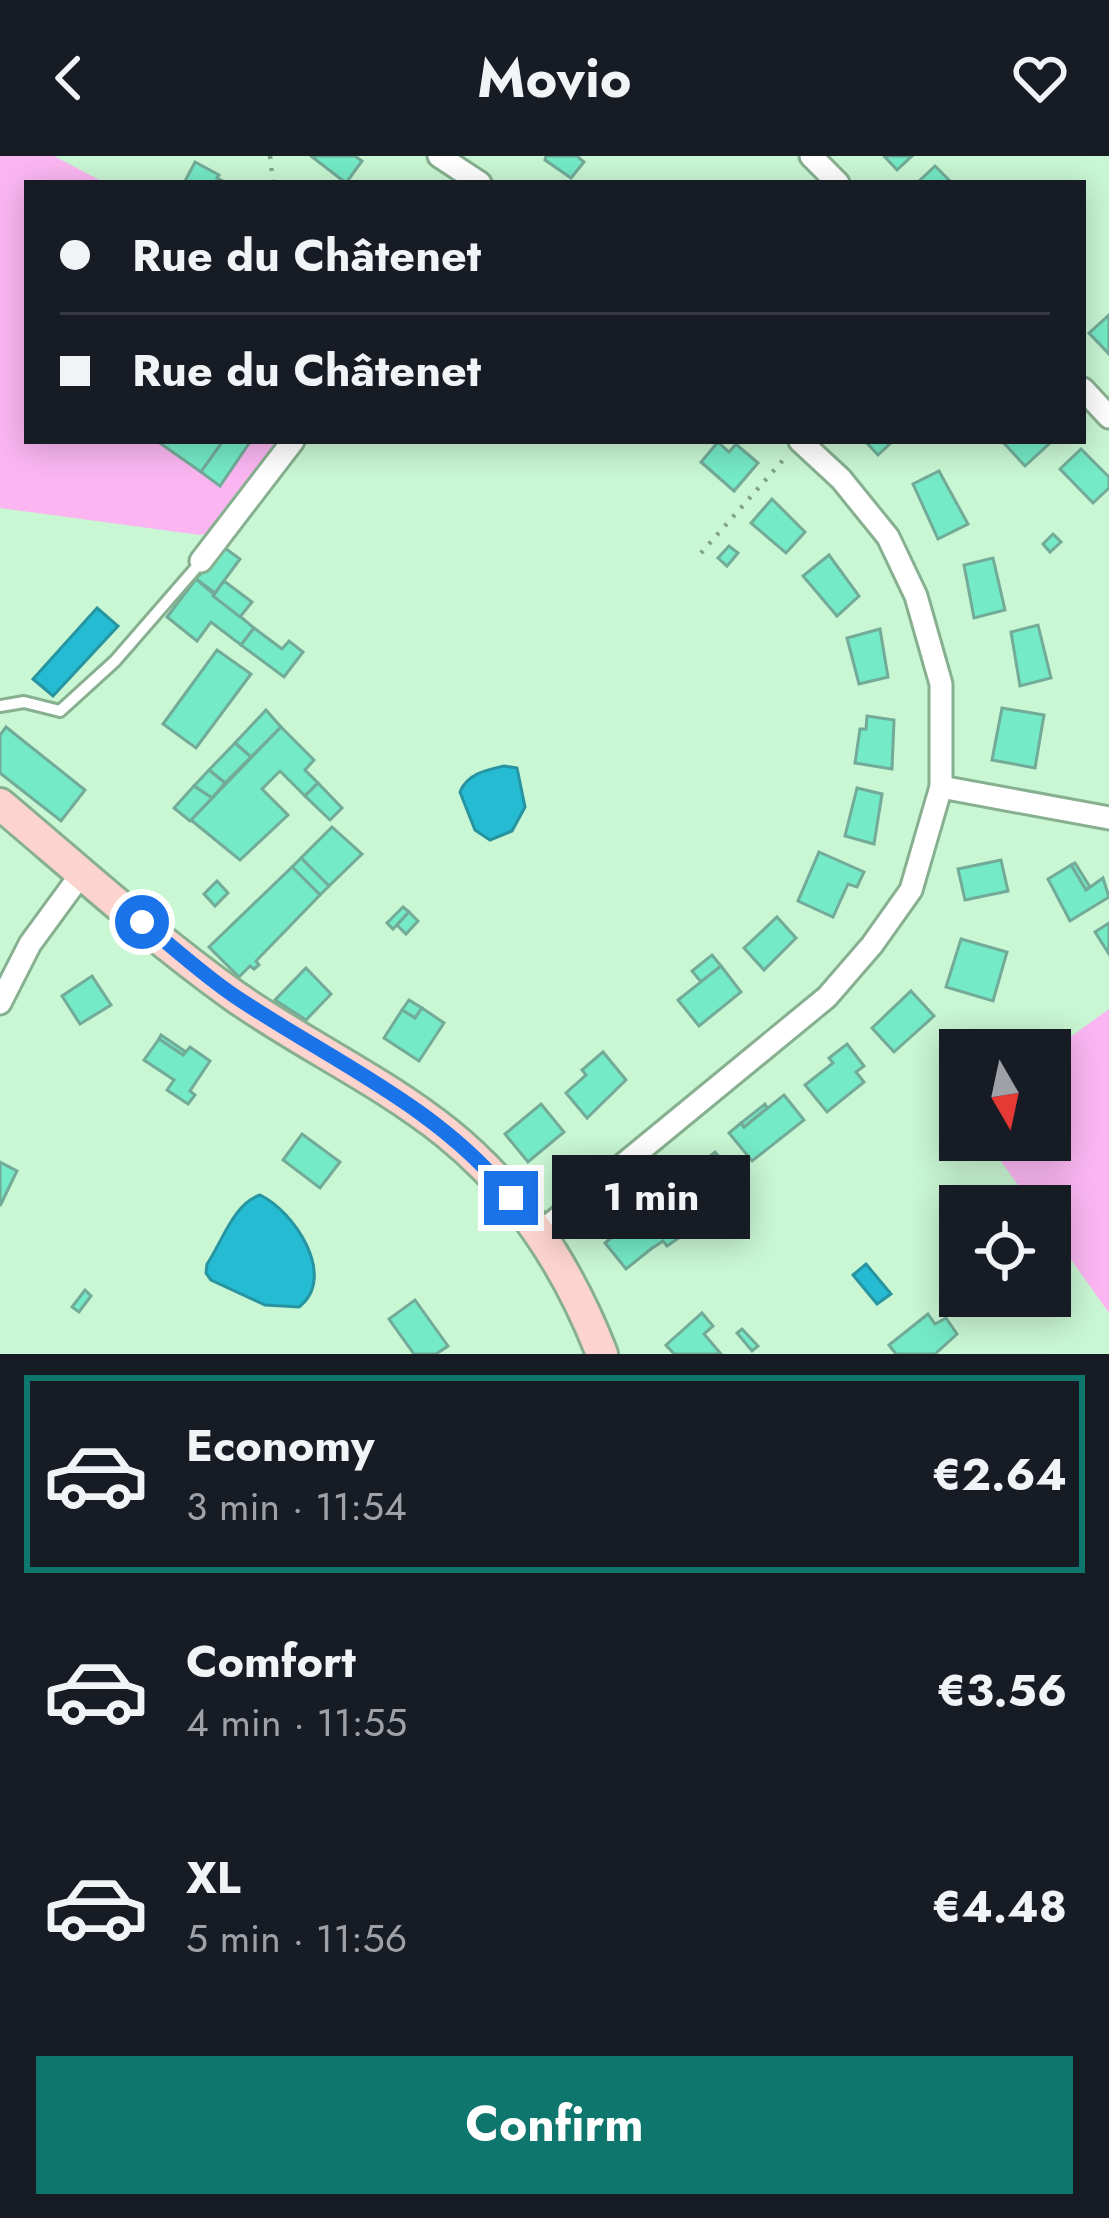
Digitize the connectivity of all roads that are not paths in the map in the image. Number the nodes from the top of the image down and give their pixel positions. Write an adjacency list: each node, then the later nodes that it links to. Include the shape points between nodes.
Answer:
1 (439, 156): 3 (street)
2 (812, 156): 4 (street)
3 (475, 180)
4 (835, 180)
5 (1086, 392): 6 (street)
6 (1109, 417)
7 (291, 444): 9 (street)
8 (803, 444): 11 (street, via 888,537 916,596 941,684)
9 (202, 562): 10 (lane, via 60,711)
10 (0, 706)
11 (941, 787): 13 (street); 16 (street, via 911,890 827,997)
12 (0, 804): 14 (street)
13 (1109, 818)
14 (82, 873): 15 (street, via 30,944); 16 (street, via 232,995 444,1130)
15 (0, 1003)
16 (541, 1232): 17 (street)
17 (602, 1354)

